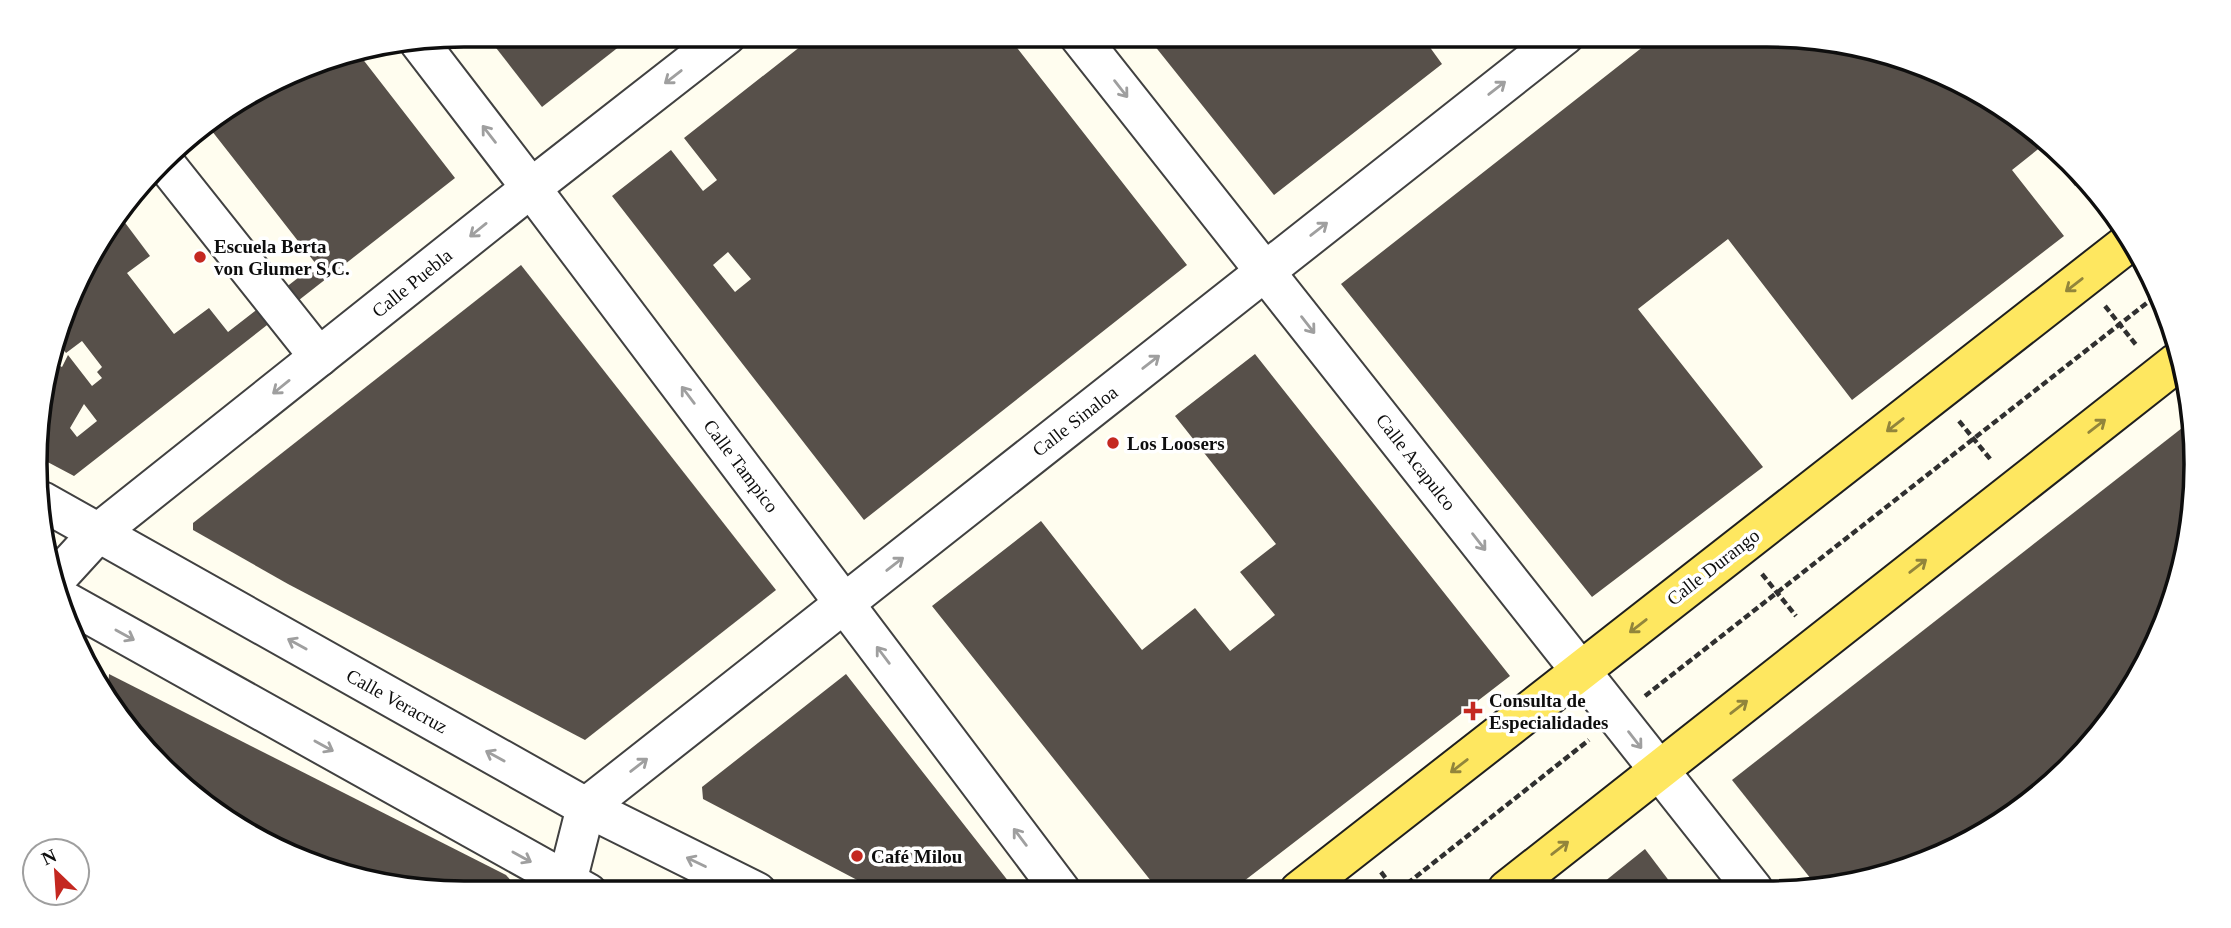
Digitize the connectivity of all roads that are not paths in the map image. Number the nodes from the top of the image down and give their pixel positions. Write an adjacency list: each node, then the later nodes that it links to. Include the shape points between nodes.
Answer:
1 (712, 47): 6 (street, Calle Puebla, one-way to 6)
2 (1088, 47): 8 (street, Calle Acapulco, one-way to 8)
3 (1550, 47): 8 (street, Calle Sinaloa, one-way to 3)
4 (424, 49): 6 (street, Calle Tampico, one-way to 4)
5 (169, 169): 9 (street)
6 (531, 188): 9 (street, Calle Puebla, one-way to 9); 14 (street, Calle Tampico, one-way to 6)
7 (2123, 247): 16 (main road, Calle Durango, one-way to 16)
8 (1265, 272): 14 (street, Calle Sinaloa, one-way to 8); 16 (street, Calle Acapulco, one-way to 16)
9 (318, 357): 12 (street, Calle Puebla, one-way to 12)
10 (2168, 370): 17 (main road, one-way to 10)
11 (50, 505): 12 (street, Calle Veracruz)
12 (99, 532): 13 (street, Calle Puebla); 18 (street, Calle Veracruz, one-way to 12)
13 (61, 573)
14 (845, 603): 18 (street, Calle Sinaloa, one-way to 14); 22 (street, Calle Tampico, one-way to 14)
15 (72, 605): 19 (street, one-way to 19)
16 (1580, 671): 17 (street, Calle Acapulco, one-way to 17); 23 (main road, Calle Durango, one-way to 23)
17 (1659, 771): 24 (main road, one-way to 17); 25 (street, Calle Acapulco)
18 (586, 807): 20 (street); 21 (street, Calle Veracruz, one-way to 18)
19 (560, 881)
20 (575, 881)
21 (735, 881)
22 (1054, 881)
23 (1312, 881)
24 (1518, 881)
25 (1746, 881)

